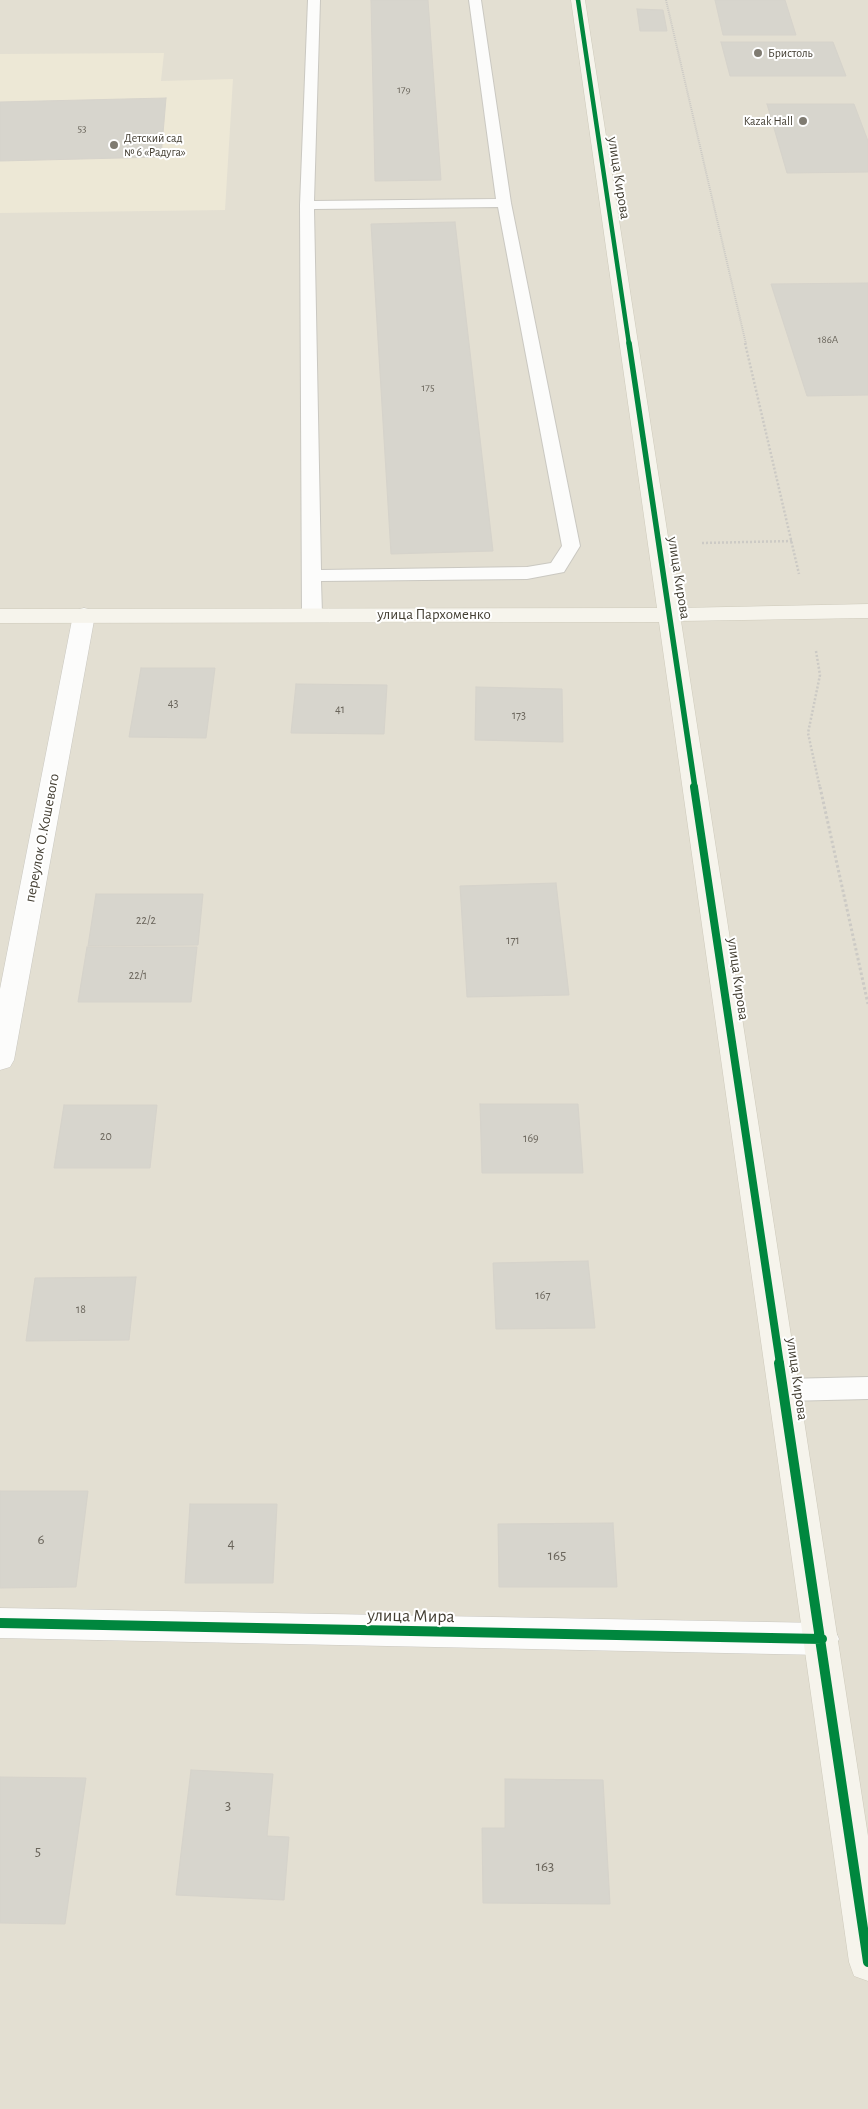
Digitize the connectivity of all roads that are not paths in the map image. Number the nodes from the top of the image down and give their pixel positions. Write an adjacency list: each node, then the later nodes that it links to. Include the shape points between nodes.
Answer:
1 (314, 0): 5 (lane)
2 (475, 0): 4 (lane)
3 (578, 0): 10 (street, улица Кирова)
4 (504, 203): 5 (lane); 6 (lane, via 571,546 557,568 527,573)
5 (307, 205): 6 (lane)
6 (312, 576): 8 (lane)
7 (868, 611): 10 (street, улица Пархоменко)
8 (312, 614): 9 (street, улица Пархоменко); 10 (street, улица Пархоменко)
9 (84, 615): 11 (street, улица Пархоменко); 12 (street, переулок О.Кошевого)
10 (670, 615): 14 (street, улица Кирова)
11 (0, 616)
12 (0, 1060)
13 (868, 1388): 14 (lane)
14 (785, 1390): 16 (street, улица Кирова)
15 (0, 1623): 16 (street, улица Мира)
16 (822, 1639): 17 (street, улица Кирова)
17 (868, 1962)

